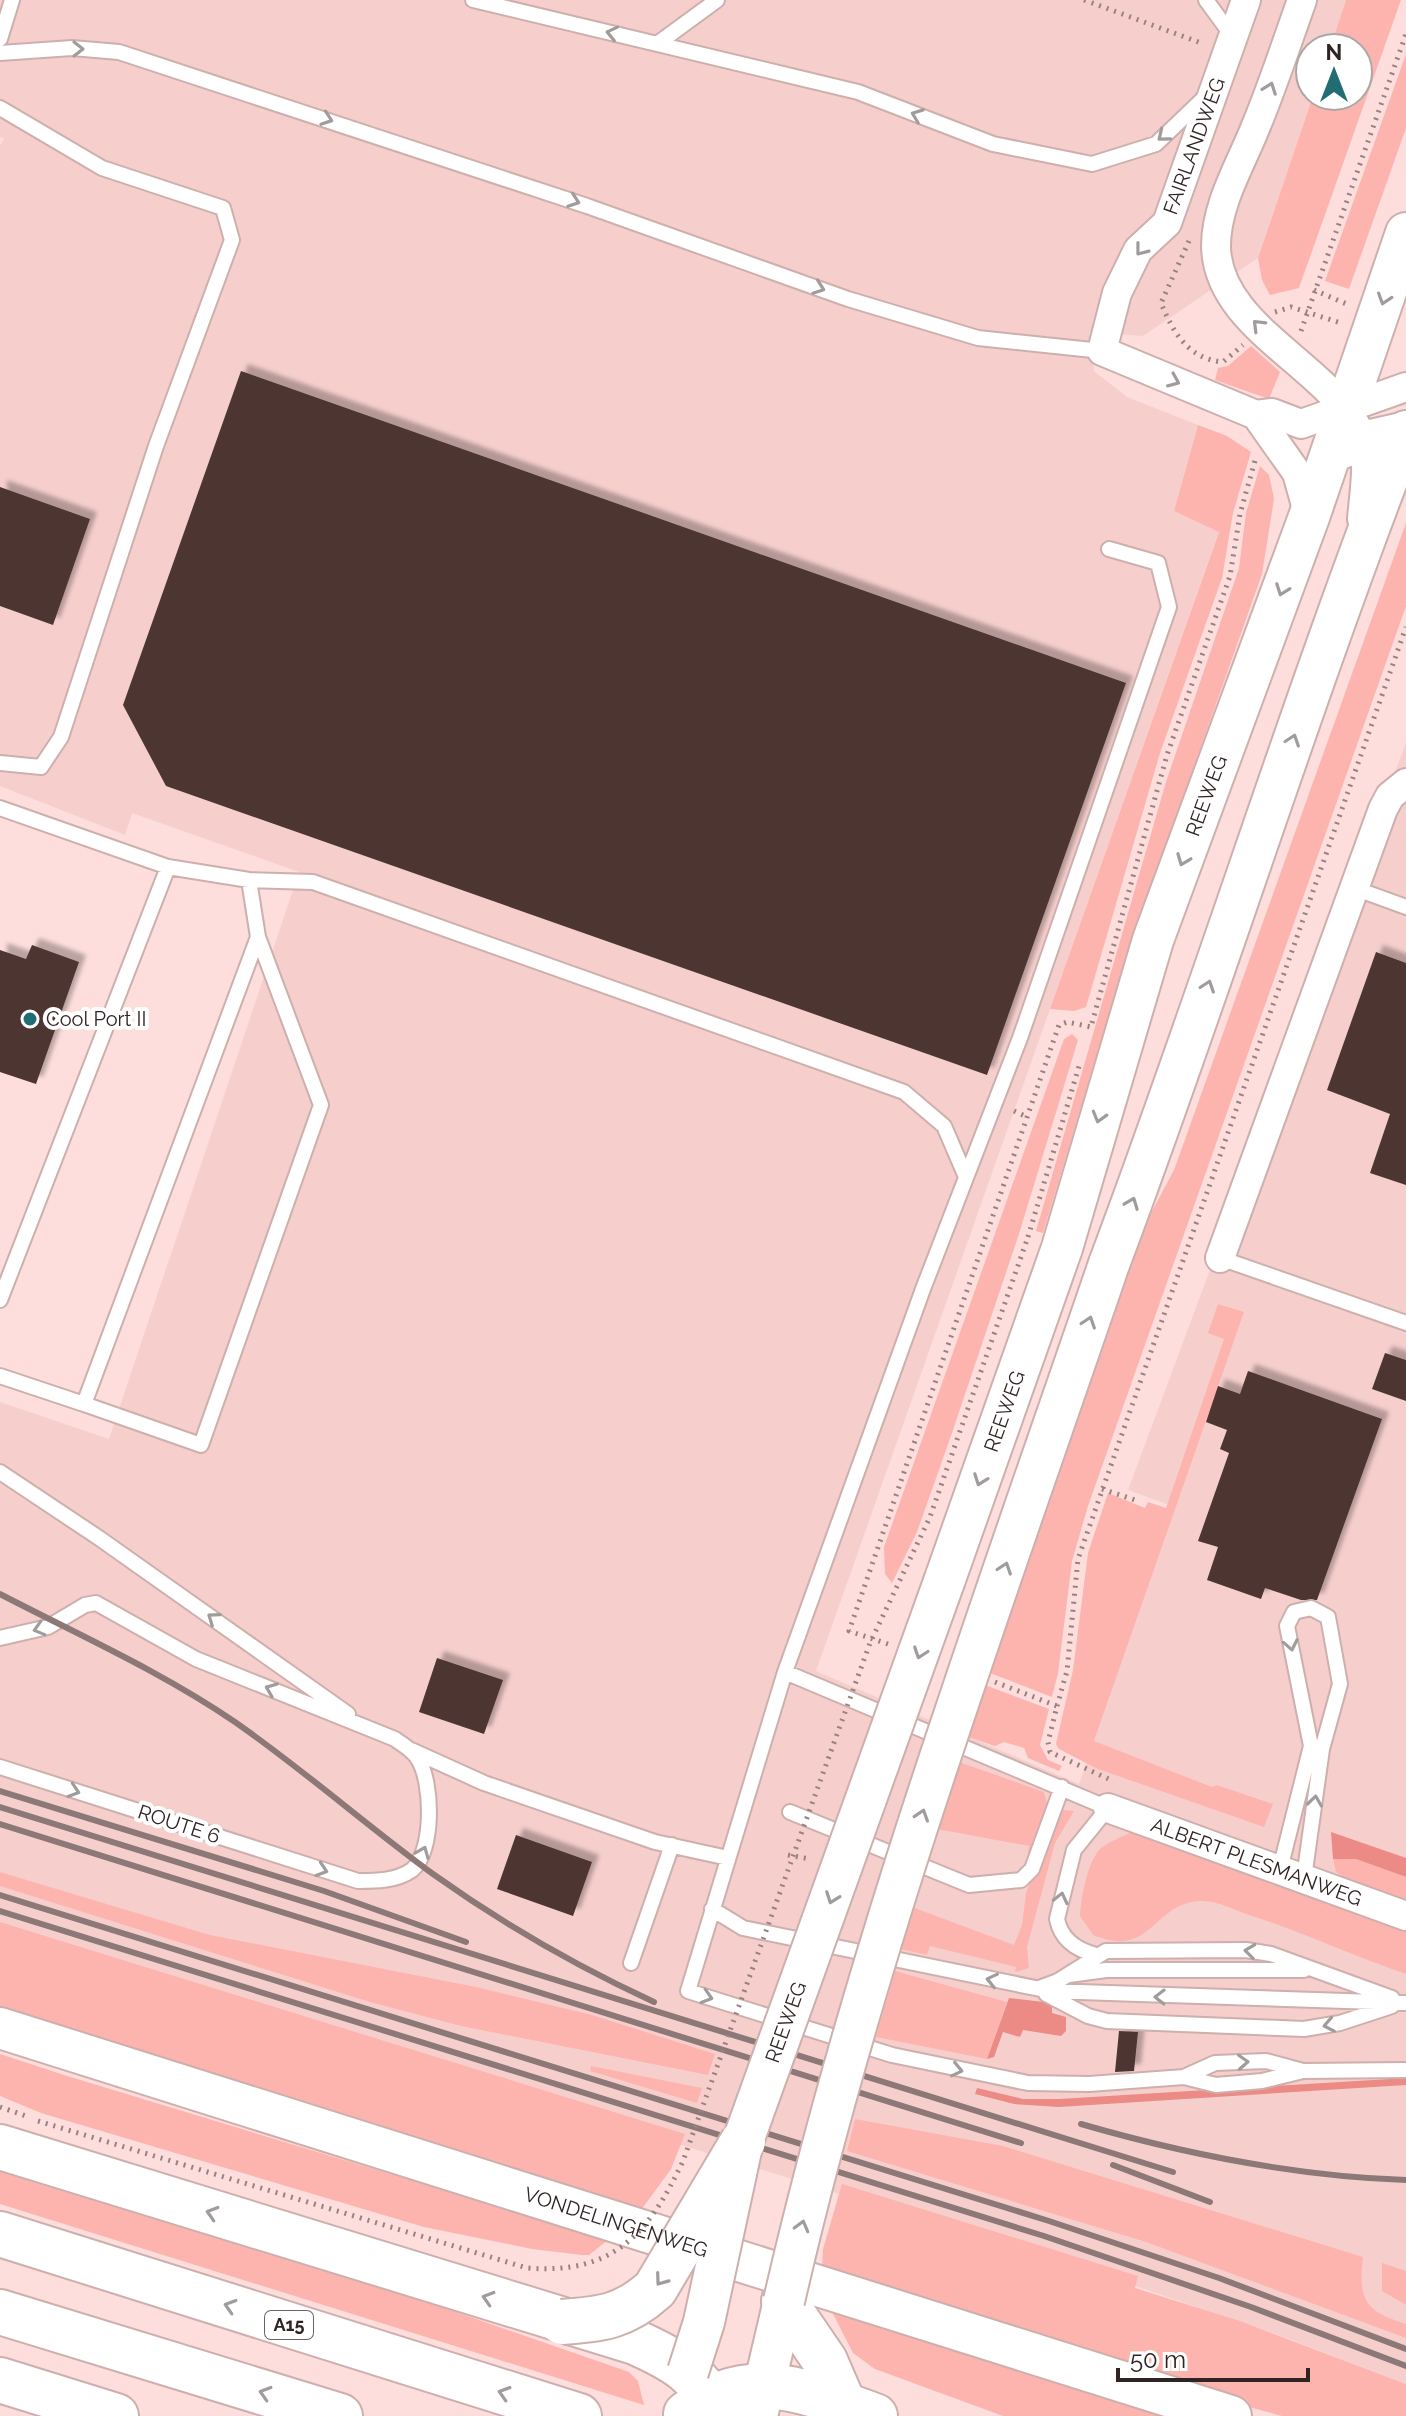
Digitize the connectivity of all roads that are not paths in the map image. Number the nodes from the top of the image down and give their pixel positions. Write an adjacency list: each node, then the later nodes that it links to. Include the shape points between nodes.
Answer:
1 (12, 0): 8 (lane)
2 (473, 0): 9 (lane, one-way to 2)
3 (717, 0): 9 (lane)
4 (1206, 0): 7 (lane)
5 (1246, 0): 7 (street, FAIRLANDWEG)
6 (1302, 0): 16 (street, one-way to 6, via 1235,300 1216,247 1226,196)
7 (1233, 37): 11 (street, FAIRLANDWEG)
8 (0, 39)
9 (657, 44): 11 (lane, one-way to 9, via 1156,144 1092,164 993,144 858,92)
10 (0, 53): 14 (lane, one-way to 14, via 72,48 119,52 587,206 848,299 978,338)
11 (1218, 81): 14 (street, FAIRLANDWEG, one-way to 14, via 1167,223 1138,250 1117,293)
12 (0, 108): 24 (lane, via 102,168 223,208 232,240 156,446 61,737 41,767)
13 (1406, 233): 15 (main road, REEWEG, one-way to 15)
14 (1102, 351): 18 (street, one-way to 18)
15 (1361, 366): 16 (street); 20 (main road, REEWEG)
16 (1315, 378): 20 (street)
17 (1406, 387): 20 (street)
18 (1261, 422): 20 (street, via 1272,413); 22 (street, via 1297,473)
19 (1406, 430): 20 (street); 21 (main road, REEWEG)
20 (1346, 436): 21 (street, REEWEG); 22 (main road, REEWEG)
21 (1380, 515): 65 (main road, REEWEG, one-way to 21, bridge, via 902,1879 1109,1264)
22 (1309, 517): 63 (main road, REEWEG, one-way to 63, bridge, via 1045,1242 902,1706)
23 (1109, 549): 32 (lane, via 1158,563 1169,607 1020,1038)
24 (0, 763)
25 (1398, 790): 29 (street)
26 (0, 808): 27 (lane)
27 (168, 867): 28 (lane); 34 (lane)
28 (249, 880): 31 (lane); 32 (lane, via 313,882 904,1092 944,1126)
29 (1354, 888): 30 (lane); 33 (street)
30 (1406, 907)
31 (258, 937): 37 (lane); 37 (lane, via 321,1105 201,1445)
32 (966, 1177): 40 (lane)
33 (1220, 1258): 35 (lane)
34 (0, 1300)
35 (1406, 1323)
36 (0, 1376): 37 (lane)
37 (84, 1404)
38 (0, 1472): 41 (lane, one-way to 38)
39 (0, 1638): 41 (lane, one-way to 39, via 196,1659 96,1603 48,1627)
40 (785, 1672): 44 (lane); 48 (lane)
41 (368, 1728): 42 (lane)
42 (411, 1750): 43 (lane, ROUTE 6, one-way to 42, via 358,1881 401,1876 426,1852 427,1783); 47 (lane, via 484,1783)
43 (0, 1767)
44 (1062, 1787): 45 (lane); 46 (lane, via 1032,1869 1021,1880 969,1885)
45 (1108, 1808): 49 (street, ALBERT PLESMANWEG); 52 (lane, one-way to 45, via 1073,1946 1057,1919 1074,1850)
46 (790, 1812)
47 (672, 1845): 48 (lane); 53 (lane)
48 (728, 1858): 50 (lane)
49 (1292, 1874): 49 (lane, one-way to 49, via 1340,1684 1328,1617 1311,1608 1294,1612 1287,1626 1311,1746); 51 (street, ALBERT PLESMANWEG)
50 (712, 1909): 56 (lane, one-way to 50, via 743,1928); 61 (lane, one-way to 61, via 688,1991 892,2055 998,2079 1061,2085)
51 (1406, 1916)
52 (1096, 1955): 54 (lane, one-way to 52, via 1246,1950 1112,1950); 55 (lane)
53 (631, 1963)
54 (1317, 1971): 55 (lane, via 1106,1970); 57 (lane)
55 (1066, 1975): 56 (lane)
56 (1037, 1989): 57 (lane, one-way to 56); 57 (lane, one-way to 56, via 1304,2029 1107,2021)
57 (1405, 2003)
58 (0, 2028): 75 (main road, VONDELINGENWEG)
59 (1406, 2070): 60 (lane)
60 (1303, 2071): 61 (lane, via 1216,2085); 61 (lane, one-way to 60, via 1215,2063 1266,2061)
61 (1184, 2077)
62 (21, 2141): 67 (highway, one-way to 62)
63 (743, 2141): 67 (highway, one-way to 67, bridge, via 655,2289 606,2319); 70 (main road, REEWEG, bridge, via 704,2322)
64 (0, 2234): 74 (highway, A15, one-way to 64)
65 (784, 2301): 69 (main road, REEWEG); 71 (highway)
66 (0, 2312): 73 (highway, one-way to 66)
67 (562, 2322): 70 (highway, bridge, via 635,2342)
68 (0, 2380): 72 (highway)
69 (760, 2401): 70 (highway, via 733,2388); 71 (highway, via 807,2392)
70 (695, 2403)
71 (860, 2410)
72 (116, 2416)
73 (340, 2416)
74 (579, 2416)
75 (1231, 2416)

